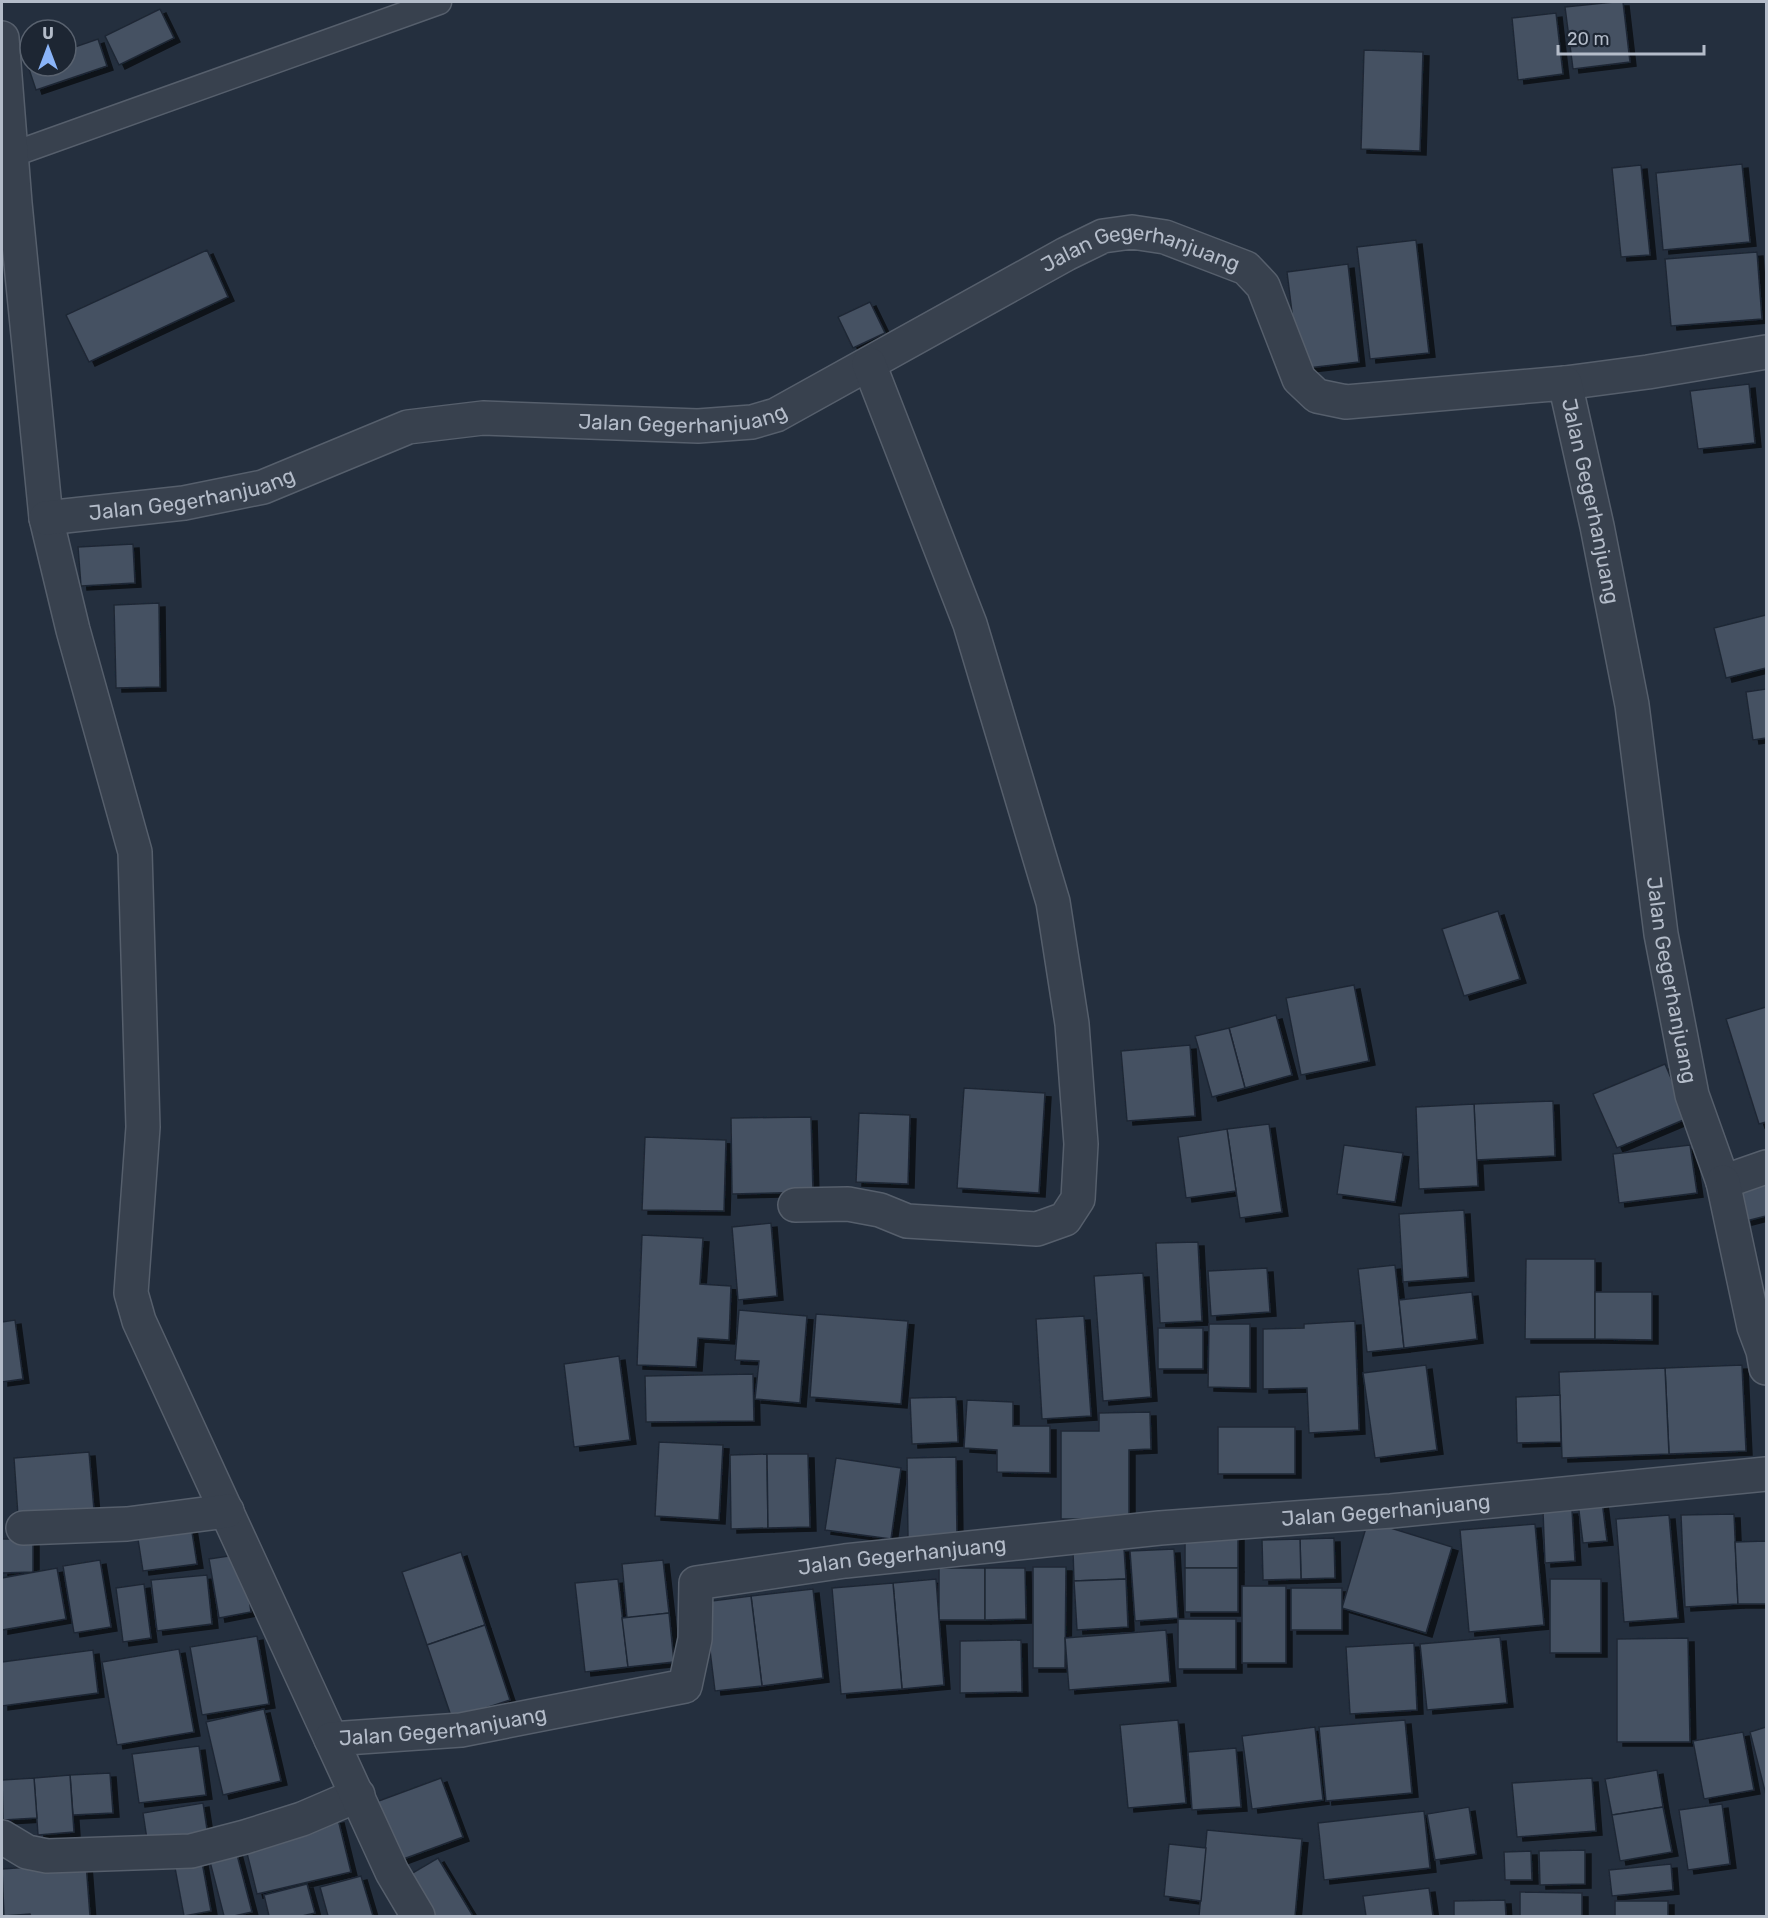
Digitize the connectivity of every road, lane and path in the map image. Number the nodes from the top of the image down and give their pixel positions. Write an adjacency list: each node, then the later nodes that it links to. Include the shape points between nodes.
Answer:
1 (439, 2): 3 (lane)
2 (2, 38): 3 (street)
3 (11, 155): 7 (street)
4 (1767, 352): 6 (street)
5 (869, 364): 6 (street, Jalan Gegerhanjuang, via 1066,254 1103,236 1132,232 1165,237 1246,268 1263,286 1299,379 1317,396 1346,402); 7 (street, Jalan Gegerhanjuang, via 776,415 752,422 698,426 483,418 408,427 263,487 184,503); 10 (street, via 970,624 1053,902 1072,1023 1081,1144 1078,1199 1065,1219 1037,1229 907,1221 880,1210 848,1204)
6 (1564, 383): 9 (street, Jalan Gegerhanjuang, via 1632,705 1661,934 1692,1095)
7 (46, 518): 13 (street, via 135,852 143,1127 130,1293 139,1321)
8 (1767, 1167): 9 (street)
9 (1723, 1182): 11 (street, Jalan Gegerhanjuang, via 1754,1327)
10 (795, 1205)
11 (1767, 1368)
12 (1767, 1474): 15 (street, Jalan Gegerhanjuang, via 1391,1511 1160,1528 845,1561 696,1583 694,1639 685,1686 461,1730)
13 (227, 1511): 14 (street, via 127,1524); 15 (street)
14 (23, 1528)
15 (331, 1739): 16 (street, Jalan Gegerhanjuang)
16 (358, 1795): 17 (street, via 302,1819 191,1851 47,1856 27,1852); 18 (street, Jalan Gegerhanjuang, via 392,1872)
17 (2, 1837)
18 (418, 1917)

